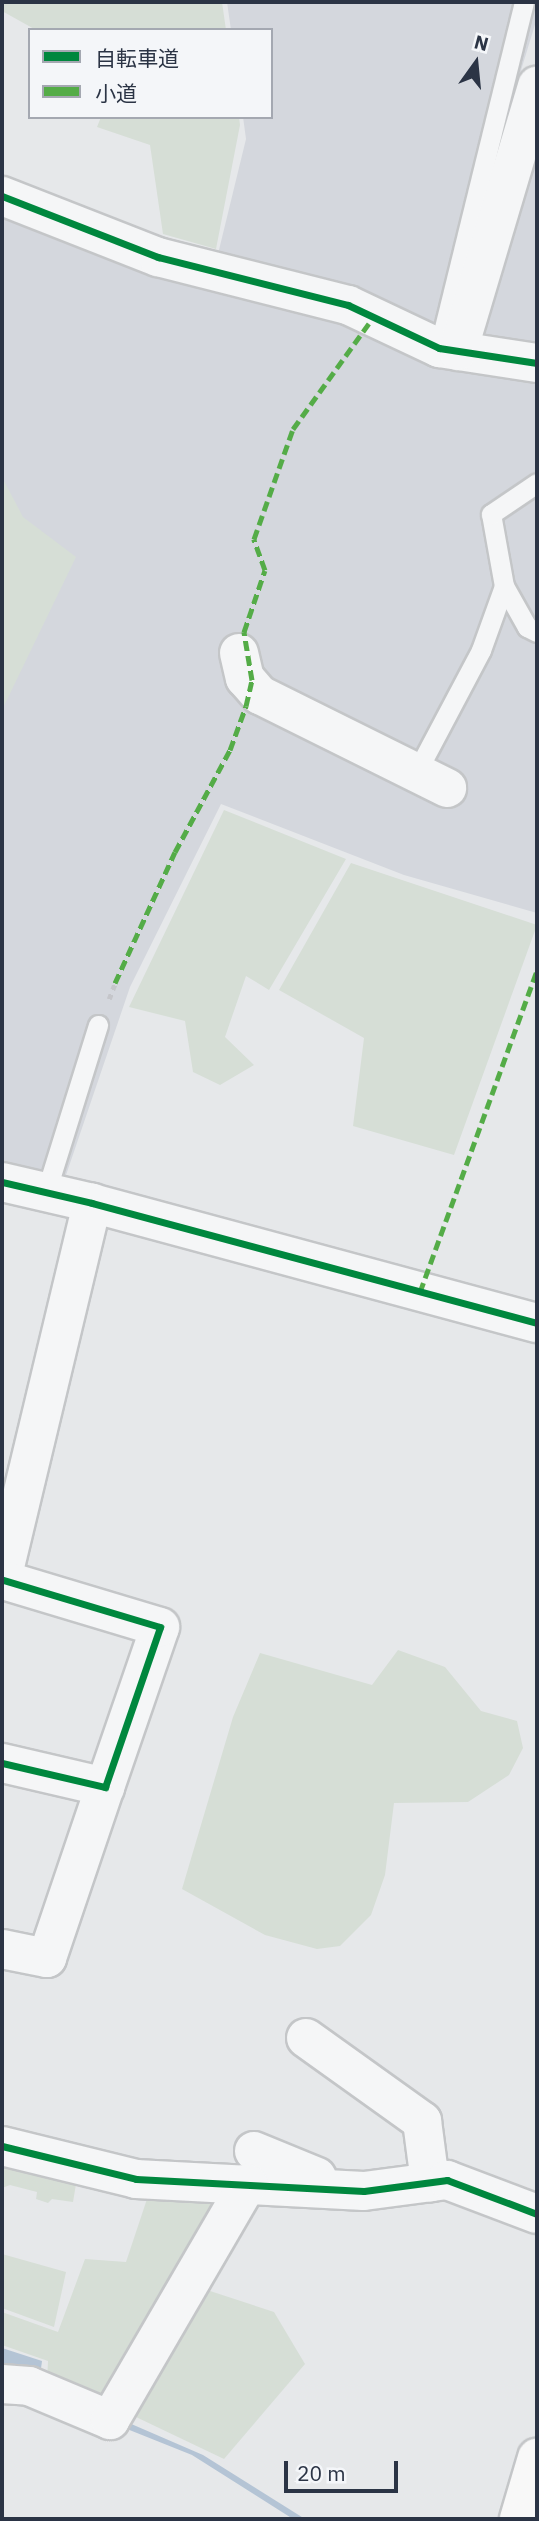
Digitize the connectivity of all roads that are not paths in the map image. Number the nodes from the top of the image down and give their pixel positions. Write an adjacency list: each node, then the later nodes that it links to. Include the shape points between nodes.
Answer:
1 (524, 2): 4 (lane)
2 (537, 86): 4 (street)
3 (2, 195): 4 (street, via 158,257 348,305)
4 (448, 349): 5 (street)
5 (537, 363)
6 (537, 483): 7 (lane, via 491,514)
7 (505, 586): 8 (lane, via 527,627); 10 (lane)
8 (537, 632)
9 (239, 653): 10 (street, via 246,678 260,695)
10 (431, 781)
11 (98, 1026): 13 (lane)
12 (2, 1182): 13 (street)
13 (46, 1192): 14 (street)
14 (92, 1203): 15 (street); 16 (street)
15 (537, 1323)
16 (3, 1580): 18 (street, via 160,1627)
17 (2, 1763): 18 (street)
18 (105, 1787): 19 (street, via 47,1958)
19 (2, 1949)
20 (306, 2038): 23 (street, via 422,2121)
21 (2, 2146): 22 (street, via 136,2179)
22 (251, 2167): 23 (street, via 348,2190); 25 (street, via 110,2420 29,2386)
23 (430, 2182): 24 (street, via 447,2180)
24 (537, 2214)
25 (2, 2384)
26 (537, 2458): 27 (highway)
27 (519, 2519)

